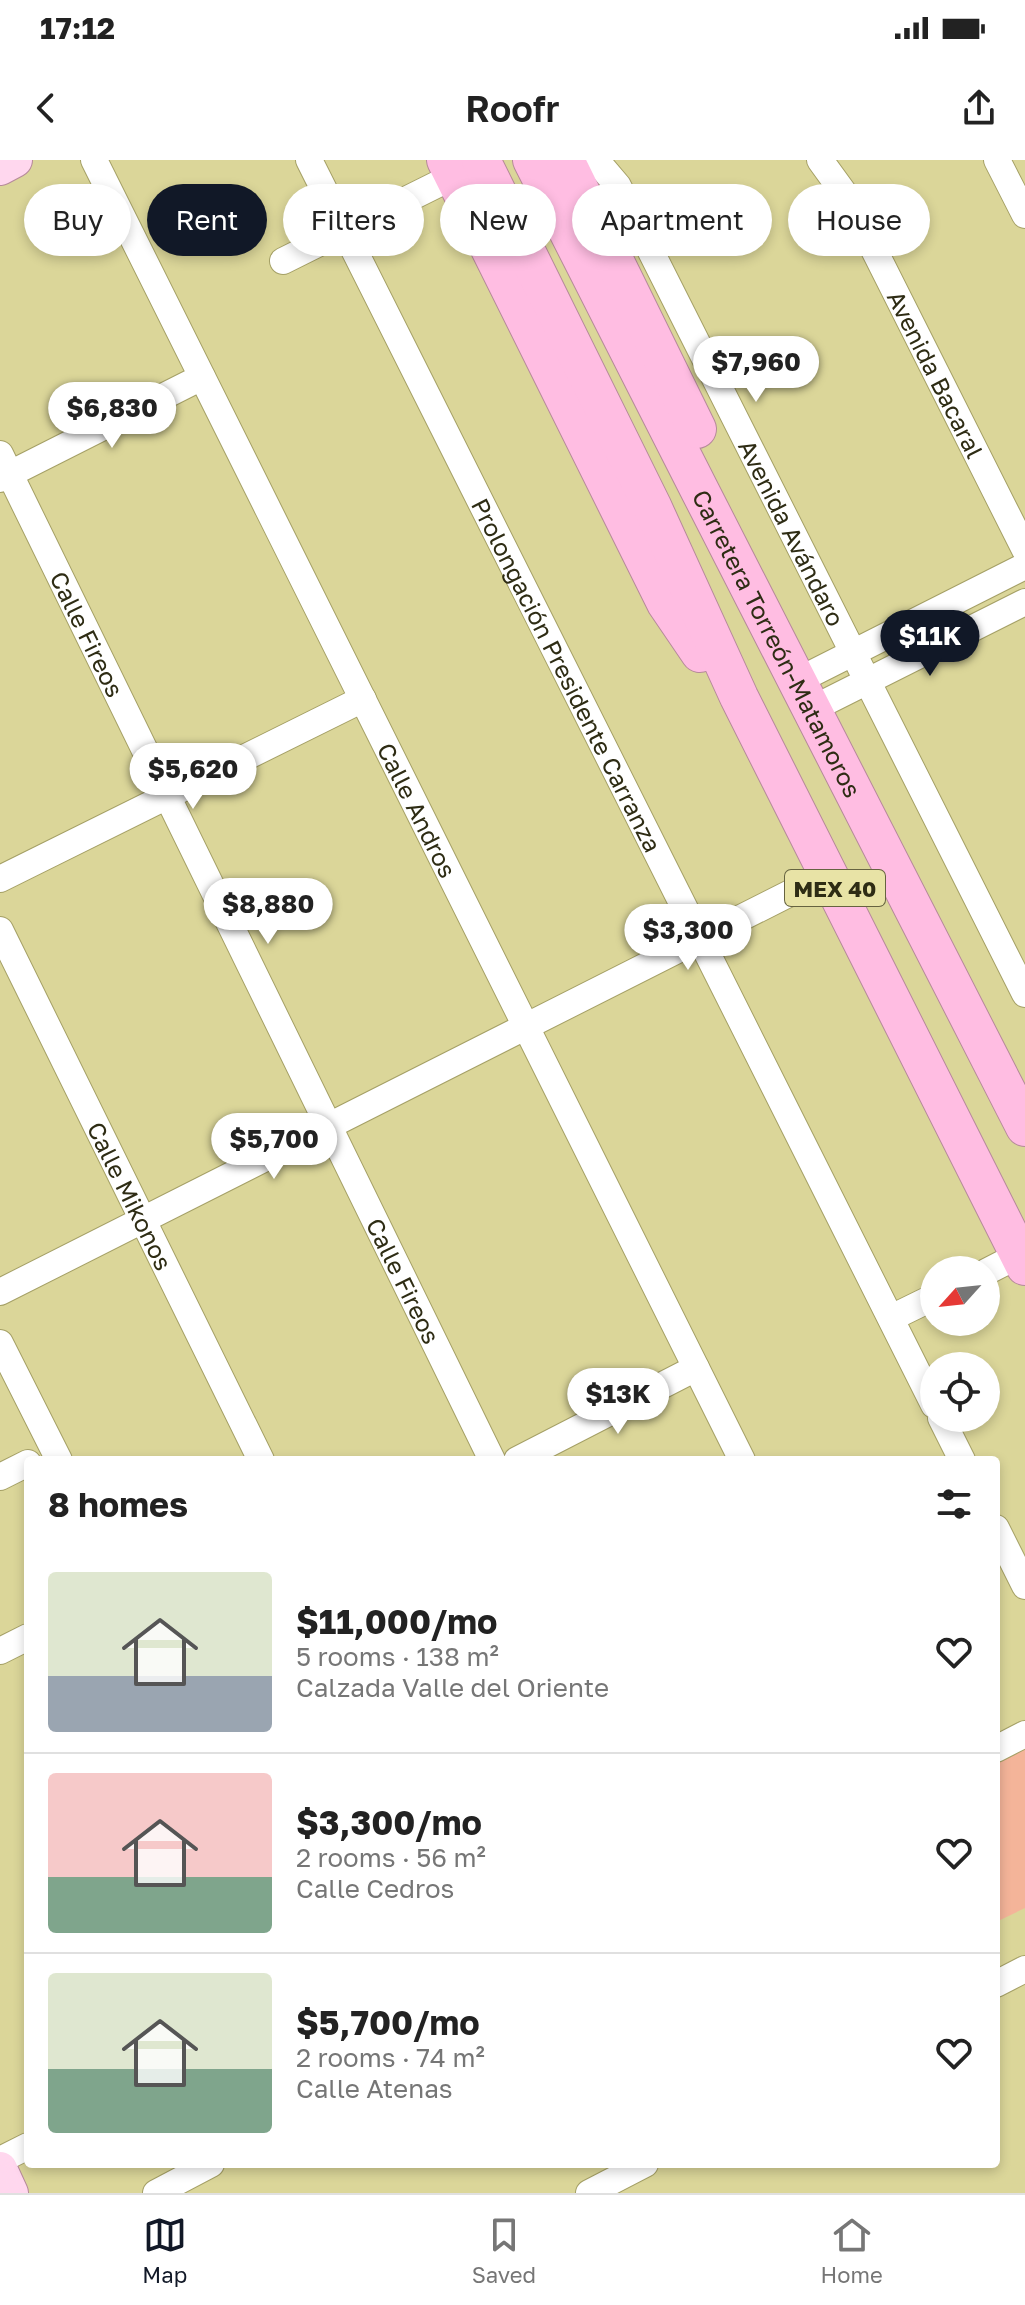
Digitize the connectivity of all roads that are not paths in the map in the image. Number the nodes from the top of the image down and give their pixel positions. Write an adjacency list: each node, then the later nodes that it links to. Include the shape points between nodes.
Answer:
1 (15, 160): 10 (main road)
2 (94, 160): 17 (street, Calle Andros)
3 (309, 160): 11 (street, Prolongación Presidente Carranza)
4 (532, 160): 24 (highway, Carretera Torreón-Matamoros / MEX 40)
5 (565, 160): 24 (highway, via 756,550)
6 (596, 160): 22 (street, Avenida Avándaro, via 618,186)
7 (820, 160): 19 (street, Avenida Bacaral, via 849,200)
8 (997, 160): 13 (street)
9 (460, 165): 12 (street); 25 (highway, MEX 40, via 652,506); 25 (highway, via 666,603 685,634)
10 (0, 168)
11 (321, 184)
12 (424, 186)
13 (1025, 215)
14 (293, 256): 16 (street)
15 (358, 256): 31 (street, Prolongación Presidente Carranza)
16 (283, 261)
17 (202, 377): 18 (street); 26 (street, Calle Andros)
18 (3, 469): 27 (street, Calle Fireos)
19 (1025, 550)
20 (1025, 566): 22 (street)
21 (1025, 602): 23 (street)
22 (853, 653): 23 (street, Avenida Avándaro); 24 (street)
23 (868, 681): 24 (street); 32 (street, Avenida Avándaro)
24 (799, 684): 35 (highway, Carretera Torreón-Matamoros / MEX 40)
25 (739, 697): 28 (highway, MEX 40)
26 (363, 699): 27 (street); 33 (street, Calle Andros)
27 (167, 796): 29 (street); 34 (street, Calle Fireos)
28 (828, 874): 31 (street); 37 (highway, MEX 40)
29 (0, 879)
30 (0, 930): 36 (street, Calle Mikonos)
31 (700, 938): 33 (street); 41 (street, Prolongación Presidente Carranza)
32 (1025, 994)
33 (526, 1026): 34 (street); 43 (street, Calle Andros)
34 (328, 1126): 36 (street); 48 (street, Calle Fireos)
35 (1025, 1127)
36 (143, 1220): 39 (street); 47 (street, Calle Mikonos)
37 (1022, 1261): 38 (street)
38 (1000, 1268)
39 (0, 1292)
40 (920, 1304): 41 (street)
41 (891, 1318): 44 (street, Prolongación Presidente Carranza)
42 (0, 1343): 46 (street)
43 (696, 1368): 49 (street); 50 (street, Calle Andros)
44 (920, 1377)
45 (948, 1432): 51 (street)
46 (42, 1456)
47 (259, 1456)
48 (490, 1456)
49 (525, 1456)
50 (740, 1456)
51 (960, 1456)
52 (24, 1466): 53 (street)
53 (0, 1477)
54 (1000, 1536): 55 (street)
55 (1025, 1586)
56 (24, 1639): 57 (street)
57 (0, 1651)
58 (1025, 1734): 59 (street)
59 (1000, 1747)
60 (1025, 1969): 61 (street)
61 (1000, 1982)
62 (24, 2148): 63 (street)
63 (0, 2160)
64 (203, 2168): 68 (street)
65 (0, 2169): 67 (main road)
66 (618, 2170): 69 (street)
67 (11, 2193)
68 (156, 2193)
69 (589, 2193)

